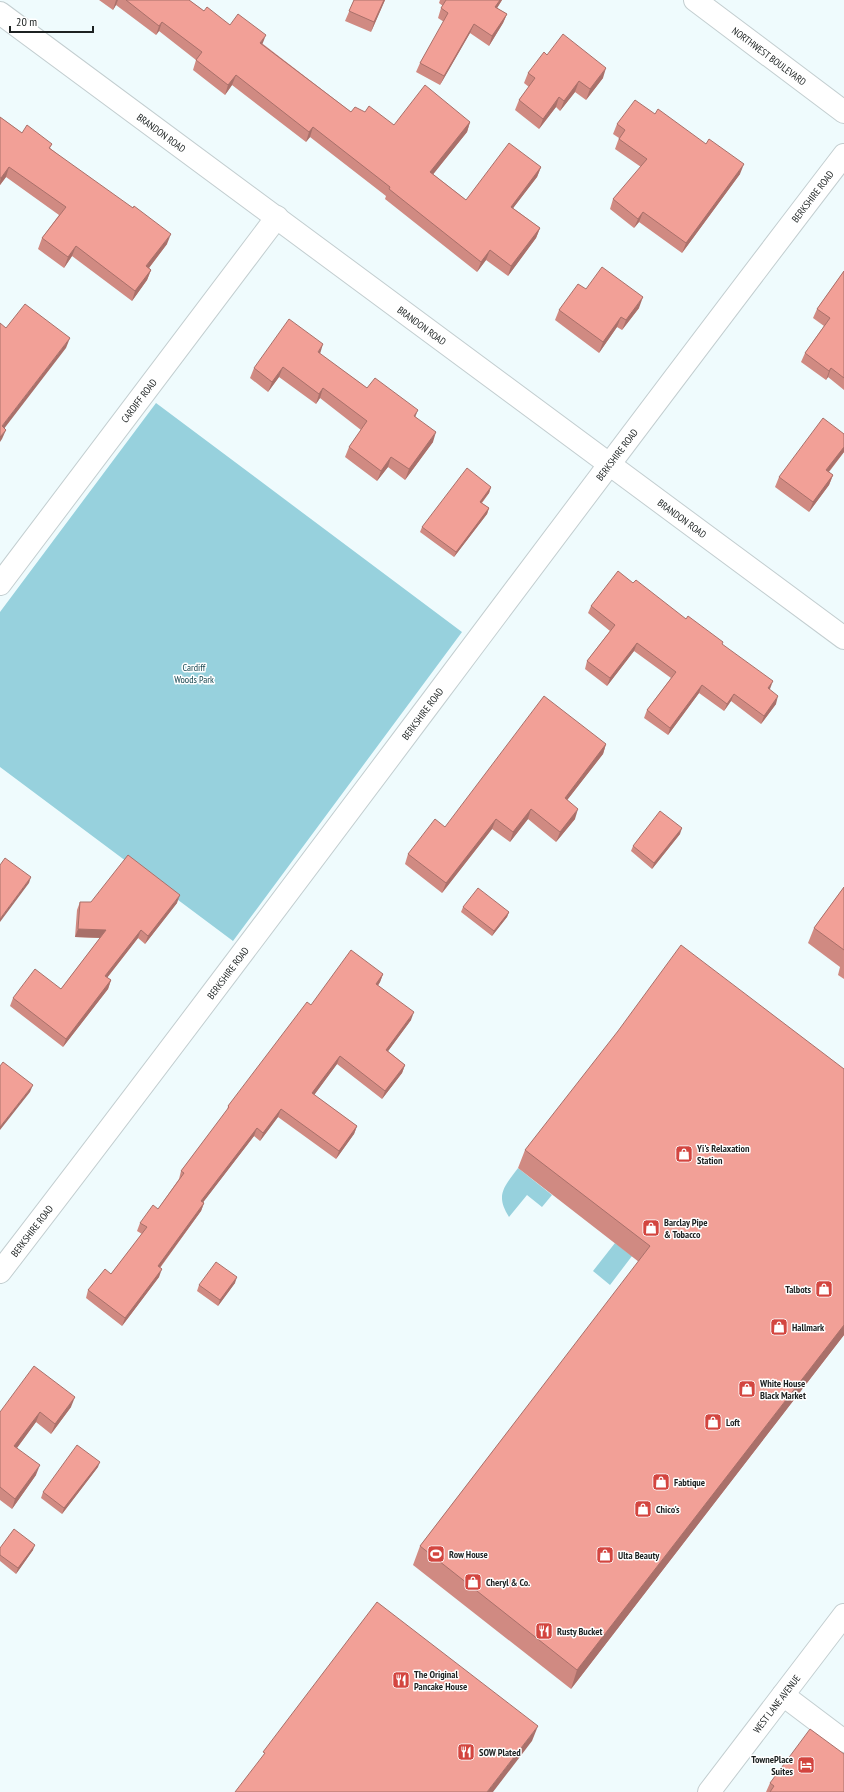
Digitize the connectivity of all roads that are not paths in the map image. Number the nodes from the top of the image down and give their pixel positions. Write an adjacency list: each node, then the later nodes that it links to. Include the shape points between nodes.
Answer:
1 (695, 0): 3 (street, NORTHWEST BOULEVARD)
2 (0, 13): 5 (street, BRANDON ROAD)
3 (844, 112)
4 (844, 155): 6 (street, BERKSHIRE ROAD)
5 (276, 217): 6 (street, BRANDON ROAD); 7 (street, CARDIFF ROAD)
6 (609, 464): 8 (street, BRANDON ROAD); 9 (street, BERKSHIRE ROAD)
7 (0, 584)
8 (844, 638)
9 (0, 1272)
10 (844, 1615): 11 (street, WEST LANE AVENUE)
11 (783, 1695): 12 (street); 13 (street, WEST LANE AVENUE)
12 (844, 1741)
13 (709, 1792)

